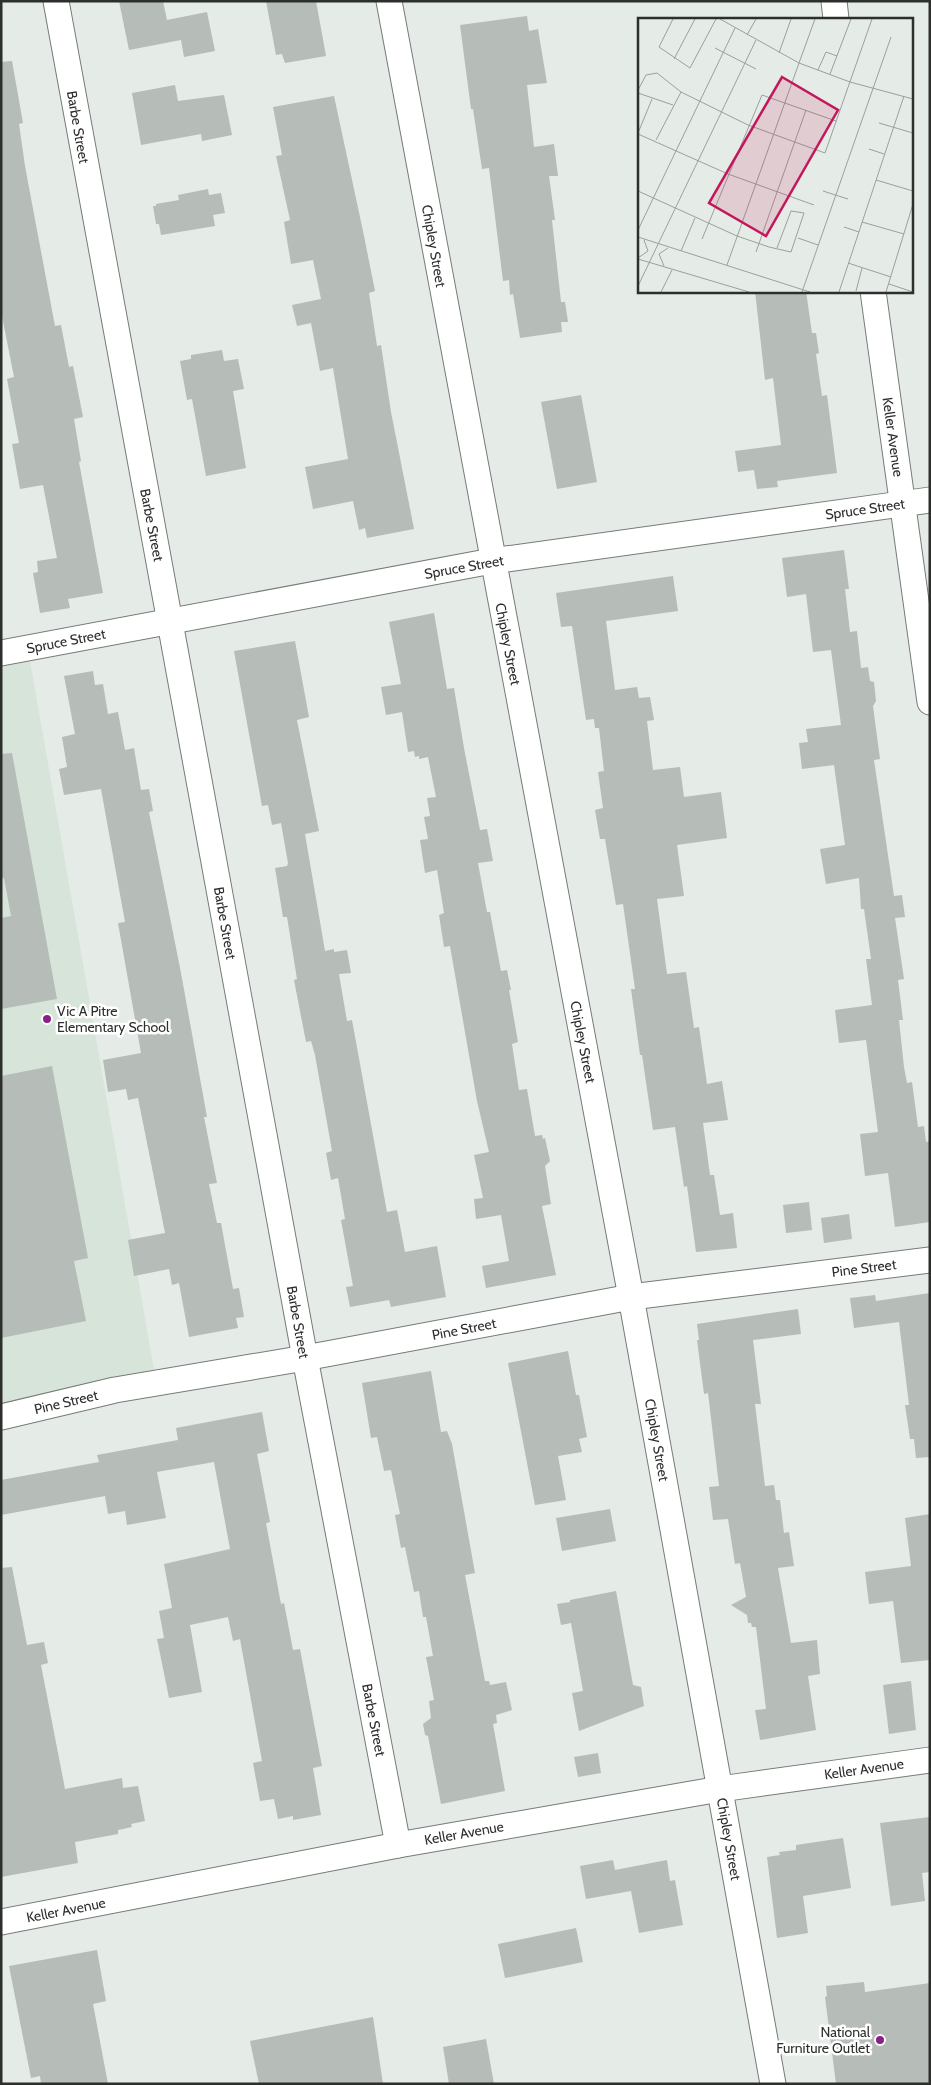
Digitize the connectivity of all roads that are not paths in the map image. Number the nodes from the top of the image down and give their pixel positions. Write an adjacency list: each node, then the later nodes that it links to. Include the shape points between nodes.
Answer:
1 (56, 1): 9 (street, Barbe Street)
2 (389, 1): 8 (street, Chipley Street)
3 (834, 1): 4 (street)
4 (836, 18)
5 (873, 292): 7 (street, Keller Avenue)
6 (930, 500): 7 (street, Spruce Street)
7 (902, 503): 8 (street, Spruce Street); 11 (street, Keller Avenue)
8 (492, 561): 9 (street, Spruce Street); 13 (street, Chipley Street)
9 (170, 621): 10 (street, Spruce Street); 14 (street, Barbe Street)
10 (1, 653)
11 (930, 702)
12 (930, 1260): 13 (street, Pine Street)
13 (631, 1297): 14 (street, Pine Street); 17 (street, Chipley Street)
14 (305, 1358): 15 (street, Pine Street, via 115,1390); 18 (street, Barbe Street)
15 (1, 1417)
16 (930, 1760): 17 (street, Keller Avenue)
17 (720, 1789): 18 (street, Keller Avenue); 20 (street, Chipley Street)
18 (398, 1845): 19 (street, Keller Avenue)
19 (1, 1922)
20 (774, 2084)

